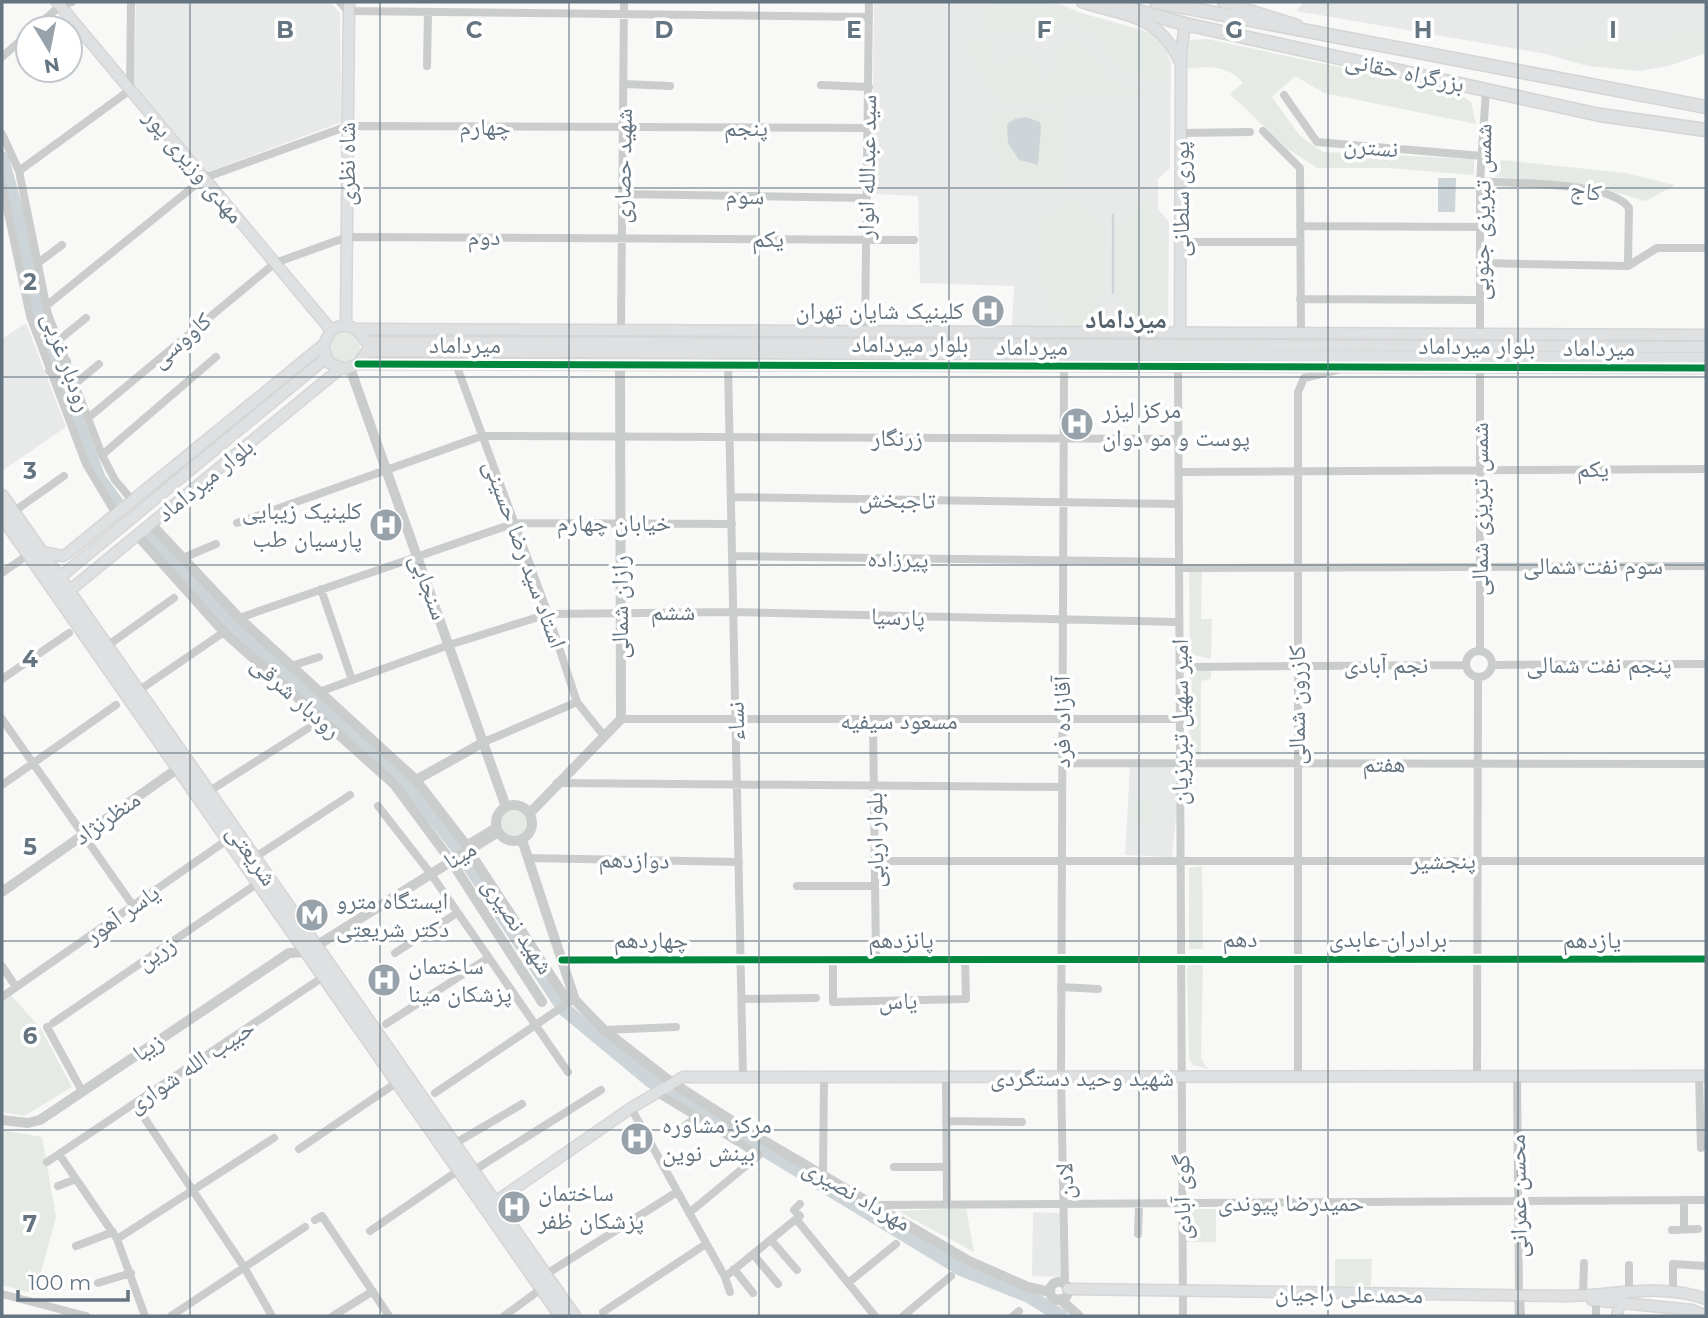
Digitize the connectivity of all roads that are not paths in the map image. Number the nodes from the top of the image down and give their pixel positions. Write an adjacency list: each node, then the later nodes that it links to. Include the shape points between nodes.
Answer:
1 (72, 2): 10 (street)
2 (131, 2): 23 (street)
3 (340, 2): 11 (street)
4 (624, 2): 13 (street, شهید حصاری)
5 (869, 2): 14 (street, سید عبدالله انوار)
6 (1082, 2): 17 (main road, via 1149,21 1166,36)
7 (1106, 2): 15 (main road, بزرگراه حقانی)
8 (1156, 2): 16 (main road, بزرگراه حقانی)
9 (1223, 2): 16 (main road)
10 (59, 4): 23 (main road, مهدی وزیری پور)
11 (349, 7): 12 (street); 27 (main road, شاه نظری)
12 (428, 13): 13 (street); 18 (street)
13 (624, 14): 14 (street); 19 (street, شهید حصاری)
14 (869, 17): 22 (street, سید عبدالله انوار)
15 (1185, 24): 17 (main road, پوری سلطانی); 24 (main road, بزرگراه حقانی)
16 (1320, 33): 26 (main road, بزرگراه حقانی)
17 (1182, 65): 33 (main road, پوری سلطانی)
18 (427, 66)
19 (624, 84): 21 (street); 28 (street, شهید حصاری)
20 (821, 85): 22 (street)
21 (670, 86)
22 (869, 87): 29 (street, سید عبدالله انوار)
23 (130, 90): 36 (street); 37 (main road, مهدی وزیری پور)
24 (1486, 90): 30 (main road, بزرگراه حقانی, via 1600,115); 35 (street, شمس تبریزی جنوبی)
25 (1284, 95): 35 (street, نسترن, via 1317,142)
26 (1706, 107)
27 (348, 126): 28 (street, چهارم); 37 (street); 45 (main road, شاه نظری)
28 (623, 127): 29 (street, پنجم); 40 (street, شهید حصاری)
29 (868, 128): 41 (street, سید عبدالله انوار)
30 (1706, 130)
31 (1264, 131): 43 (street, via 1300,168)
32 (1250, 132): 33 (street)
33 (1182, 133): 49 (main road, پوری سلطانی)
34 (2, 134): 36 (street, رودبار غربی)
35 (1482, 156): 38 (street, شمس تبریزی جنوبی)
36 (19, 171): 53 (street, رودبار غربی)
37 (204, 178): 54 (main road, مهدی وزیری پور); 59 (street)
38 (1480, 181): 44 (street, شمس تبریزی جنوبی); 56 (street, کاج, via 1592,190 1623,201 1629,208)
39 (2, 185): 42 (street)
40 (622, 194): 41 (street, سوم); 46 (street, شهید حصاری)
41 (867, 198): 47 (street, سید عبدالله انوار)
42 (5, 216): 91 (street)
43 (1300, 226): 44 (street); 50 (street)
44 (1481, 227): 55 (street, شمس تبریزی جنوبی)
45 (347, 237): 46 (street, دوم); 54 (street, کاووسی); 61 (main road, شاه نظری)
46 (622, 238): 47 (street, یکم); 63 (street, شهید حصاری)
47 (866, 239): 48 (street, یکم); 64 (street, سید عبدالله انوار)
48 (914, 240)
49 (1182, 242): 50 (street); 65 (main road, پوری سلطانی)
50 (1300, 242): 57 (street)
51 (62, 244): 53 (street)
52 (1706, 248): 56 (street, via 1657,248)
53 (38, 263): 59 (street, رودبار غربی)
54 (275, 263): 62 (main road, مهدی وزیری پور); 95 (street, کاووسی)
55 (1481, 263): 56 (street); 58 (street, شمس تبریزی جنوبی)
56 (1628, 265)
57 (1300, 299): 58 (street); 66 (street)
58 (1480, 300): 67 (street, شمس تبریزی جنوبی)
59 (46, 306): 69 (street, رودبار غربی)
60 (86, 317): 69 (street)
61 (351, 327): 62 (main road); 63 (main road, میرداماد); 71 (main road)
62 (331, 330): 70 (main road)
63 (621, 330): 64 (main road, میرداماد)
64 (865, 331): 65 (main road, میرداماد)
65 (1180, 333): 66 (main road, میرداماد)
66 (1301, 333): 67 (main road, میرداماد)
67 (1480, 334): 68 (main road, میرداماد)
68 (1706, 335)
69 (59, 340): 78 (street, رودبار غربی)
70 (323, 345): 75 (main road); 108 (main road)
71 (366, 346): 72 (main road, بلوار میرداماد); 73 (main road, بلوار میرداماد); 86 (main road)
72 (1706, 347)
73 (982, 353): 76 (main road, بلوار میرداماد); 83 (main road)
74 (216, 357): 101 (street)
75 (326, 358): 86 (main road); 93 (main road, بلوار میرداماد)
76 (1452, 358): 77 (main road, بلوار میرداماد); 88 (main road)
77 (1706, 358)
78 (67, 361): 91 (street); 92 (street, رودبار غربی)
79 (99, 364): 92 (street)
80 (456, 364): 81 (main road, میرداماد); 86 (main road, میرداماد); 96 (street, استاد سید رضا حسینی)
81 (620, 365): 82 (main road, میرداماد); 97 (street, رازان شمالی)
82 (728, 365): 83 (main road, میرداماد); 98 (street, نساء)
83 (1003, 366): 84 (main road, میرداماد)
84 (1064, 366): 85 (main road, میرداماد); 99 (street, آقازاده فرد)
85 (1178, 366): 87 (main road, میرداماد); 100 (street, امیر سهیل تبریزیان)
86 (350, 367): 94 (main road, بلوار میرداماد); 103 (street, سنجابی)
87 (1346, 367): 88 (main road, میرداماد); 106 (street, کازرون شمالی, via 1300,382)
88 (1419, 367): 89 (main road, میرداماد)
89 (1480, 367): 90 (main road, میرداماد); 105 (street, شمس تبریزی شمالی)
90 (1706, 368)
91 (49, 371): 116 (street, via 86,464)
92 (76, 383): 95 (street, رودبار غربی)
93 (285, 391): 94 (main road, via 302,387); 102 (main road, بلوار میرداماد)
94 (298, 403): 120 (main road, بلوار میرداماد)
95 (88, 418): 101 (street, رودبار غربی)
96 (482, 436): 97 (street); 103 (street); 118 (street, استاد سید رضا حسینی)
97 (621, 436): 98 (street); 119 (street, رازان شمالی)
98 (730, 437): 99 (street, زرنگار); 111 (street, نساء)
99 (1064, 439): 100 (street, زرنگار); 113 (street, آقازاده فرد)
100 (1179, 439): 107 (street, امیر سهیل تبریزیان)
101 (102, 455): 112 (street, رودبار غربی)
102 (208, 455): 108 (main road); 125 (main road, بلوار میرداماد)
103 (387, 469): 117 (street); 126 (street, سنجابی)
104 (1706, 469): 105 (street, یکم)
105 (1480, 470): 106 (street, یکم); 132 (street, شمس تبریزی شمالی)
106 (1296, 471): 107 (street, یکم); 134 (street, کازرون شمالی)
107 (1179, 472): 114 (street, امیر سهیل تبریزیان)
108 (166, 475): 112 (main road)
109 (64, 476): 115 (street)
110 (2, 496): 115 (main road, شریعتی)
111 (731, 497): 113 (street, تاجبخش); 121 (street, نساء)
112 (132, 500): 116 (main road)
113 (1063, 503): 114 (street, تاجبخش); 129 (street, آقازاده فرد)
114 (1180, 504): 131 (street, امیر سهیل تبریزیان)
115 (7, 514): 124 (main road, شریعتی)
116 (116, 514): 124 (main road, via 63,556)
117 (237, 523)
118 (515, 523): 119 (street, خیابان چهارم); 126 (street, خیابان چهارم); 142 (street, استاد سید رضا حسینی)
119 (620, 523): 121 (street, خیابان چهارم); 140 (street, رازان شمالی)
120 (151, 524): 122 (main road, بلوار میرداماد); 128 (street)
121 (732, 524): 127 (street, نساء)
122 (137, 535): 130 (main road, بلوار میرداماد); 146 (street, رودبار شرقی)
123 (216, 544): 128 (street)
124 (35, 553): 135 (street); 136 (main road, شریعتی)
125 (91, 554): 130 (main road, via 92,562); 136 (main road, بلوار میرداماد)
126 (417, 555): 137 (street); 148 (street, سنجابی)
127 (732, 556): 129 (street, پیرزاده); 141 (street, نساء)
128 (183, 558): 143 (street)
129 (1063, 562): 131 (street, پیرزاده); 144 (street, آقازاده فرد)
130 (100, 565): 138 (main road, بلوار میرداماد)
131 (1179, 565): 134 (street, پیرزاده); 145 (street, امیر سهیل تبریزیان)
132 (1479, 566): 133 (street, سوم نفت شمالی); 134 (street, سوم نفت شمالی); 150 (street, شمس تبریزی شمالی)
133 (1706, 566)
134 (1297, 567): 156 (street, کازرون شمالی)
135 (2, 573)
136 (55, 581): 138 (main road, شریعتی)
137 (321, 589): 143 (street); 160 (street)
138 (64, 595): 149 (main road, شریعتی); 180 (main road, شریعتی)
139 (174, 598): 149 (street)
140 (621, 612): 141 (street, ششم); 142 (street, ششم); 166 (street, رازان شمالی)
141 (734, 612): 144 (street, پارسیا); 171 (street, نساء)
142 (548, 614): 148 (street, ششم); 163 (street, استاد سید رضا حسینی)
143 (239, 618): 155 (street)
144 (1063, 621): 145 (street, پارسیا); 169 (street, آقازاده فرد)
145 (1179, 622): 157 (street, امیر سهیل تبریزیان)
146 (224, 632): 161 (street); 168 (street, رودبار شرقی)
147 (69, 633): 159 (street)
148 (449, 645): 160 (street); 173 (street, سنجابی)
149 (107, 646): 161 (main road, شریعتی)
150 (1480, 650): 153 (street, via 1468,656); 154 (street, via 1491,657)
151 (319, 657): 155 (street)
152 (1706, 664): 154 (street, پنجم نفت شمالی)
153 (1466, 665): 156 (street, نجم آبادی); 158 (street, via 1471,675)
154 (1493, 665): 158 (street, via 1490,673)
155 (291, 666): 162 (street)
156 (1297, 666): 157 (street, نجم آبادی); 177 (street, کازرون شمالی)
157 (1180, 667): 167 (street, امیر سهیل تبریزیان)
158 (1478, 677): 178 (street)
159 (2, 679)
160 (352, 680): 162 (street)
161 (138, 691): 187 (main road, شریعتی)
162 (319, 692): 181 (street)
163 (577, 702): 172 (street, استاد سید رضا حسینی); 173 (street)
164 (116, 705): 175 (street)
165 (2, 719): 175 (street)
166 (621, 719): 171 (street, مسعود سیفیه); 172 (street)
167 (1180, 719): 169 (street, مسعود سیفیه); 176 (street, امیر سهیل تبریزیان)
168 (321, 720): 187 (street); 200 (street, رودبار شرقی, via 394,784)
169 (1062, 720): 170 (street, مسعود سیفیه); 174 (street, آقازاده فرد)
170 (873, 721): 171 (street, مسعود سیفیه); 185 (street, بلوار اربابی)
171 (736, 722): 184 (street, نساء)
172 (604, 736): 182 (street)
173 (484, 741): 181 (street); 190 (street, سنجابی)
174 (1062, 763): 176 (street, هفتم); 186 (street, آقازاده فرد)
175 (33, 764): 183 (street); 193 (street)
176 (1180, 764): 177 (street, هفتم); 205 (street, امیر سهیل تبریزیان)
177 (1298, 764): 178 (street, هفتم); 206 (street, کازرون شمالی)
178 (1478, 764): 179 (street, هفتم); 202 (street)
179 (1706, 764)
180 (177, 769): 193 (street, منظرنژاد); 194 (main road, شریعتی)
181 (416, 780): 196 (street)
182 (558, 783): 184 (street); 191 (street)
183 (2, 785)
184 (738, 786): 185 (street); 204 (street, نساء)
185 (874, 786): 186 (street); 201 (street, بلوار اربابی)
186 (1062, 787): 199 (street, آقازاده فرد)
187 (208, 792): 197 (main road, شریعتی)
188 (350, 795): 197 (street)
189 (378, 806): 207 (street)
190 (506, 807): 191 (street, via 517,805); 192 (street, via 499,813)
191 (530, 813): 195 (street, via 533,826)
192 (497, 830): 195 (street, via 511,841); 196 (street, مینا)
193 (83, 834): 211 (street, منظرنژاد); 212 (street)
194 (228, 840): 208 (main road, شریعتی); 212 (street, یاسر آهور)
195 (522, 840): 198 (street)
196 (467, 848): 200 (street, مینا); 235 (street, شهید نصیری)
197 (254, 858): 214 (main road, شریعتی)
198 (528, 858): 204 (street, دوازدهم); 226 (street)
199 (1062, 860): 201 (street, پنجشیر); 205 (street, پنجشیر); 224 (street, آقازاده فرد)
200 (451, 861): 207 (street, مینا); 236 (street, شهید نصیری)
201 (875, 861): 210 (street, بلوار اربابی)
202 (1478, 861): 203 (street, پنجشیر); 206 (street, پنجشیر); 219 (street)
203 (1706, 861)
204 (739, 862): 220 (street, نساء)
205 (1181, 863): 206 (street, پنجشیر); 217 (street, امیر سهیل تبریزیان)
206 (1298, 863): 218 (street, کازرون شمالی)
207 (431, 873): 213 (street); 214 (street, مینا)
208 (258, 883): 214 (main road, شریعتی); 254 (street, زرین, via 50,1025)
209 (797, 886): 210 (street)
210 (875, 886): 222 (street, بلوار اربابی)
211 (2, 892)
212 (134, 907): 229 (street, یاسر آهور)
213 (457, 913): 215 (street); 216 (street)
214 (311, 949): 228 (main road, شریعتی); 254 (street, زیبا, via 289,953); 259 (main road, شریعتی)
215 (395, 953)
216 (488, 958): 237 (street); 238 (street)
217 (1181, 958): 218 (street, دهم); 224 (street, دهم); 246 (street, امیر سهیل تبریزیان)
218 (1298, 958): 219 (street, برادران عابدی); 247 (street, کازرون شمالی)
219 (1478, 958): 225 (street, یازدهم); 242 (street)
220 (741, 959): 221 (street, پانزدهم); 226 (street, چهاردهم); 234 (street, نساء)
221 (833, 959): 222 (street, پانزدهم); 223 (street, یاس, via 834,1002 965,999)
222 (876, 959): 223 (street, پانزدهم)
223 (965, 959): 224 (street, پانزدهم)
224 (1061, 959): 230 (street, آقازاده فرد)
225 (1706, 959)
226 (562, 960): 235 (street)
227 (2, 966): 229 (street)
228 (323, 977): 251 (main road, شریعتی); 256 (street, حبیب الله شواری)
229 (16, 987): 232 (street, یاسر آهور)
230 (1061, 987): 231 (street); 249 (street, آقازاده فرد)
231 (1098, 989)
232 (2, 998)
233 (816, 998): 234 (street)
234 (742, 999): 245 (street, نساء)
235 (571, 1001): 238 (street); 240 (street)
236 (542, 1002)
237 (386, 1024)
238 (533, 1024): 241 (street); 255 (street)
239 (676, 1027): 240 (street)
240 (604, 1030): 252 (street)
241 (568, 1072)
242 (1477, 1076): 243 (main road, شهید وحید دستگردی); 247 (main road, شهید وحید دستگردی)
243 (1517, 1076): 244 (main road, شهید وحید دستگردی); 282 (street, محسن عمرانی)
244 (1702, 1076): 267 (street)
245 (743, 1077): 248 (main road, شهید وحید دستگردی); 252 (main road, شهید وحید دستگردی, via 683,1077)
246 (1181, 1077): 247 (main road, شهید وحید دستگردی); 249 (main road, شهید وحید دستگردی); 284 (street, گوی آبادی)
247 (1298, 1077)
248 (824, 1078): 250 (main road, شهید وحید دستگردی); 275 (street)
249 (1061, 1078): 250 (main road, شهید وحید دستگردی); 286 (street, لادن)
250 (946, 1079): 262 (street)
251 (396, 1083): 259 (main road, شریعتی); 268 (street)
252 (664, 1087): 258 (main road, شهید وحید دستگردی); 260 (street); 275 (street, مهرداد نصیری)
253 (601, 1090): 274 (street)
254 (82, 1091): 261 (street, زیبا, via 40,1120)
255 (435, 1093)
256 (135, 1104): 269 (street, حبیب الله شواری); 278 (street)
257 (522, 1104): 266 (street)
258 (631, 1108): 279 (street); 283 (main road, شهید وحید دستگردی)
259 (428, 1116): 266 (main road, شریعتی); 273 (main road, شریعتی)
260 (697, 1117): 264 (street); 290 (street, via 759,1155)
261 (2, 1120)
262 (946, 1121): 263 (street); 272 (street)
263 (1022, 1122)
264 (680, 1129)
265 (274, 1138): 278 (street)
266 (454, 1144): 274 (main road, شریعتی)
267 (1701, 1148)
268 (299, 1149)
269 (59, 1154): 270 (street, حبیب الله شواری); 276 (street)
270 (47, 1162)
271 (894, 1167): 272 (street)
272 (947, 1167): 289 (street)
273 (459, 1170): 283 (main road, شریعتی); 297 (street)
274 (473, 1171): 283 (main road, شریعتی)
275 (823, 1174): 288 (street, مهرداد نصیری)
276 (76, 1178): 277 (street); 299 (street)
277 (58, 1186)
278 (191, 1190): 299 (street); 308 (street)
279 (677, 1192): 290 (street); 312 (street)
280 (1684, 1200): 281 (street, حمیدرضا پیوندی); 282 (street, حمیدرضا پیوندی); 296 (street)
281 (1706, 1200)
282 (1518, 1201): 284 (street, حمیدرضا پیوندی); 329 (street, محسن عمرانی)
283 (490, 1202): 312 (main road, شریعتی); 318 (main road, شریعتی)
284 (1182, 1203): 287 (street, حمیدرضا پیوندی); 327 (street, گوی آبادی)
285 (800, 1204): 291 (street, via 794,1210 800,1216)
286 (1066, 1204): 287 (street, حمیدرضا پیوندی); 289 (street, حمیدرضا پیوندی); 320 (street, لادن)
287 (1139, 1204): 298 (street)
288 (875, 1205): 289 (street, حمیدرضا پیوندی); 323 (street, مهرداد نصیری, via 969,1261)
289 (947, 1205)
290 (689, 1213): 301 (street)
291 (796, 1219): 300 (street); 316 (street)
292 (315, 1220): 319 (street, via 322,1216)
293 (305, 1227): 308 (street)
294 (1698, 1229): 296 (street)
295 (1672, 1230): 296 (street)
296 (1684, 1230)
297 (370, 1231)
298 (1138, 1234)
299 (115, 1235): 303 (street); 311 (street)
300 (771, 1240): 304 (street); 310 (street)
301 (706, 1244): 314 (street); 332 (street)
302 (896, 1244): 316 (street)
303 (76, 1246)
304 (753, 1254): 309 (street); 317 (street)
305 (1584, 1263): 328 (street)
306 (1629, 1265): 326 (street)
307 (1706, 1266): 321 (street, via 1673,1264)
308 (243, 1267): 337 (street); 338 (street)
309 (734, 1269): 314 (street); 324 (street)
310 (797, 1270)
311 (131, 1273): 315 (street); 336 (street)
312 (545, 1275): 343 (main road, شریعتی)
313 (951, 1276): 344 (street)
314 (725, 1277): 322 (street)
315 (98, 1283)
316 (848, 1283): 334 (street)
317 (778, 1284)
318 (541, 1289): 341 (street); 342 (main road, شریعتی)
319 (373, 1291): 339 (street); 340 (street)
320 (1065, 1291): 323 (street, مهرداد نصیری, via 1054,1298); 323 (street, via 1055,1283); 327 (main road, محمدعلی راجیان); 345 (street, مهرداد نصیری)
321 (1673, 1291): 326 (main road); 330 (main road)
322 (730, 1292)
323 (1050, 1292)
324 (753, 1293)
325 (2, 1294): 333 (street)
326 (1623, 1294): 328 (main road, محمدعلی راجیان); 331 (main road, محمدعلی راجیان); 335 (main road); 349 (main road); 350 (main road)
327 (1184, 1295): 329 (main road, محمدعلی راجیان); 346 (street, گوی آبادی)
328 (1583, 1296): 329 (main road, محمدعلی راجیان)
329 (1520, 1298): 331 (main road, محمدعلی راجیان); 347 (street, محسن عمرانی)
330 (1706, 1299)
331 (1596, 1300): 348 (street)
332 (603, 1312)
333 (79, 1315)
334 (872, 1315)
335 (1706, 1315)
336 (145, 1316)
337 (171, 1316)
338 (272, 1316)
339 (333, 1316)
340 (389, 1316)
341 (504, 1316)
342 (561, 1316)
343 (574, 1316)
344 (903, 1316)
345 (1079, 1316)
346 (1183, 1316)
347 (1520, 1316)
348 (1596, 1316)
349 (1617, 1316)
350 (1624, 1316)

